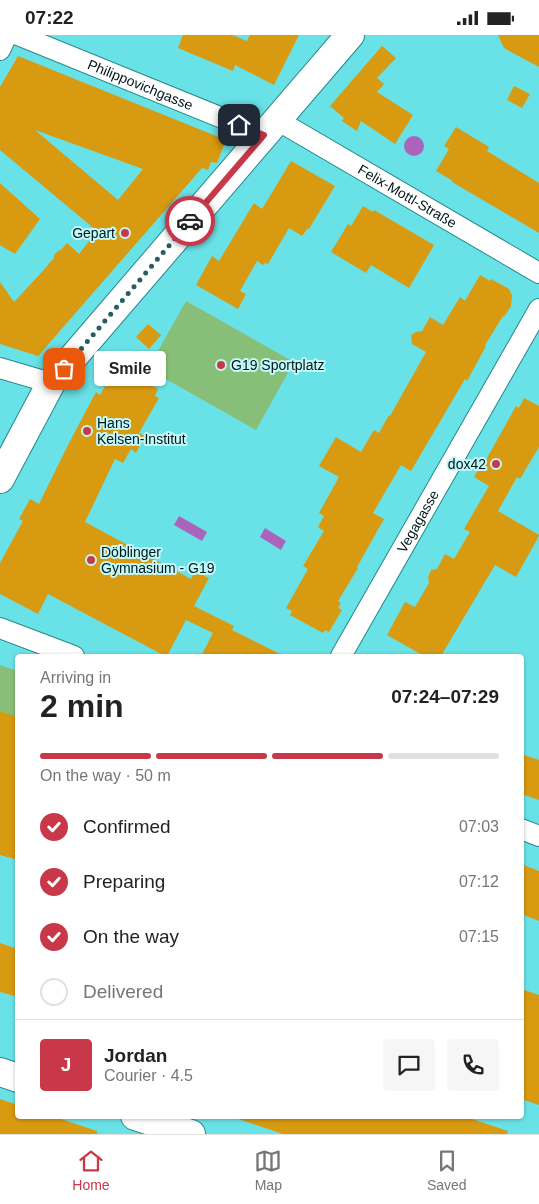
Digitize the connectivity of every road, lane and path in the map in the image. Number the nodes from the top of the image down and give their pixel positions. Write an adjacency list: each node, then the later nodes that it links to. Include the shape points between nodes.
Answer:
1 (7, 35): 4 (street)
2 (18, 35): 5 (street, Philippovichgasse)
3 (350, 35): 5 (street)
4 (0, 49)
5 (270, 127): 6 (street, Felix-Mottl-Straße); 9 (street)
6 (539, 273)
7 (539, 309): 13 (street, Vegagasse)
8 (0, 368): 9 (street)
9 (51, 383): 10 (street)
10 (0, 479)
11 (0, 628): 12 (street)
12 (69, 654)
13 (342, 654)
14 (524, 830): 15 (street)
15 (539, 836)
16 (0, 1072): 17 (street)
17 (15, 1077)
18 (148, 1119): 19 (street)
19 (180, 1126)

